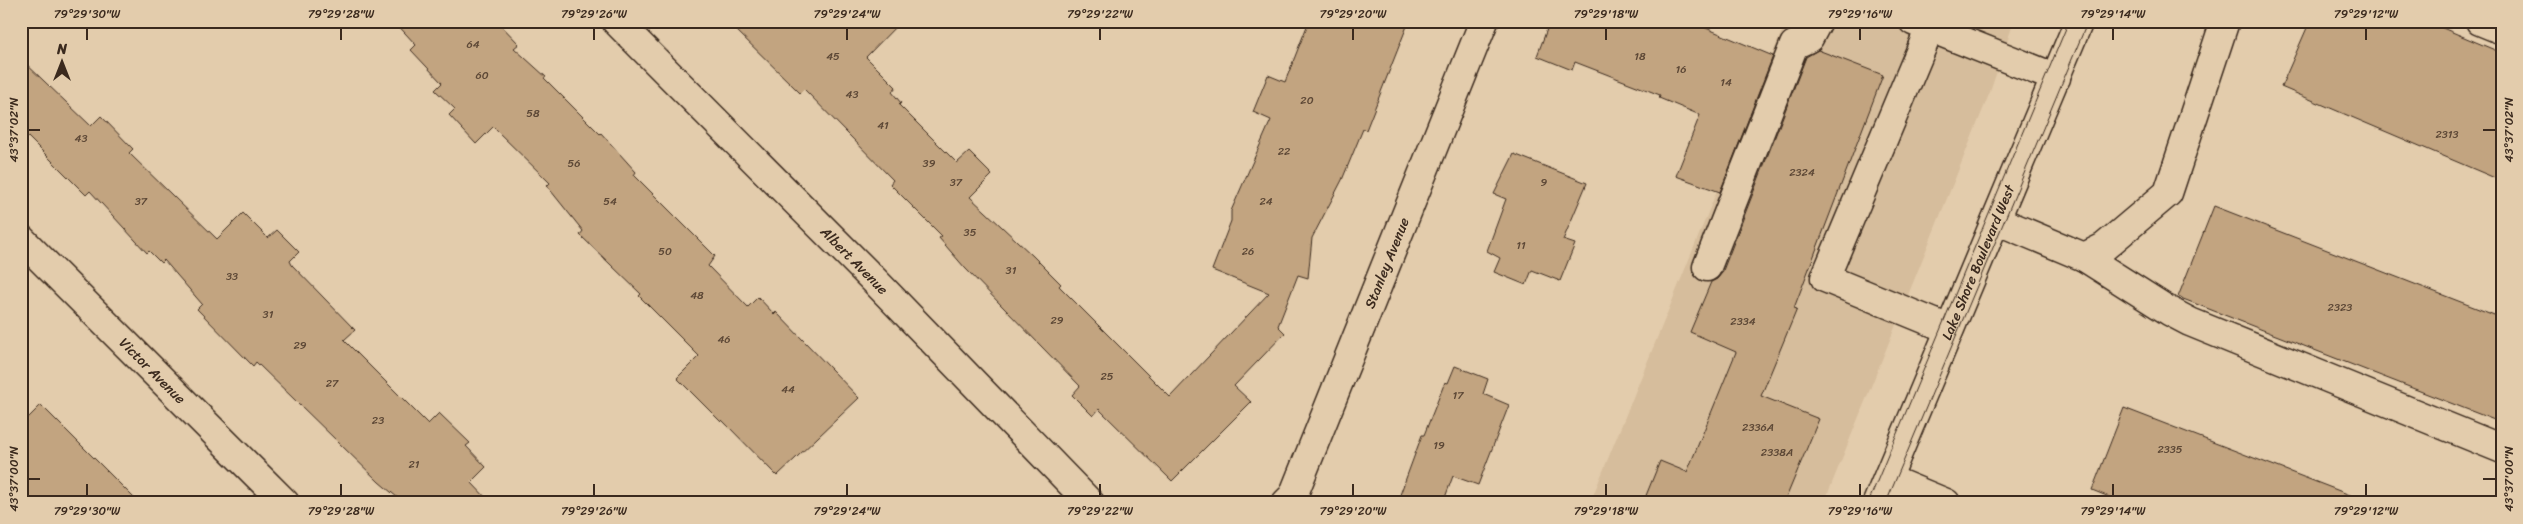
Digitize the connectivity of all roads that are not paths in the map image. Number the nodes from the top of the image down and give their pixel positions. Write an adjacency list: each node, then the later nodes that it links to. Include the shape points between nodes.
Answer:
1 (616, 21): 18 (street, Albert Avenue)
2 (1484, 21): 19 (street, Stanley Avenue, via 1293,496)
3 (1818, 21): 13 (street, via 1809,38 1794,45)
4 (2079, 21): 9 (street, Lake Shore Boulevard West)
5 (2225, 21): 12 (street, via 2168,193 2104,246)
6 (2480, 21): 8 (street)
7 (1921, 24): 9 (street); 14 (street, via 1825,278)
8 (2502, 30)
9 (2056, 78): 10 (street, Lake Shore Boulevard West)
10 (1996, 220): 12 (street); 14 (street, Lake Shore Boulevard West)
11 (21, 239): 17 (street, Victor Avenue)
12 (2084, 256): 15 (street, via 2190,322)
13 (1707, 267)
14 (1949, 329): 16 (street, Lake Shore Boulevard West)
15 (2502, 448)
16 (1882, 496): 20 (street)
17 (284, 503)
18 (1090, 503)
19 (1286, 503)
20 (1946, 503)

